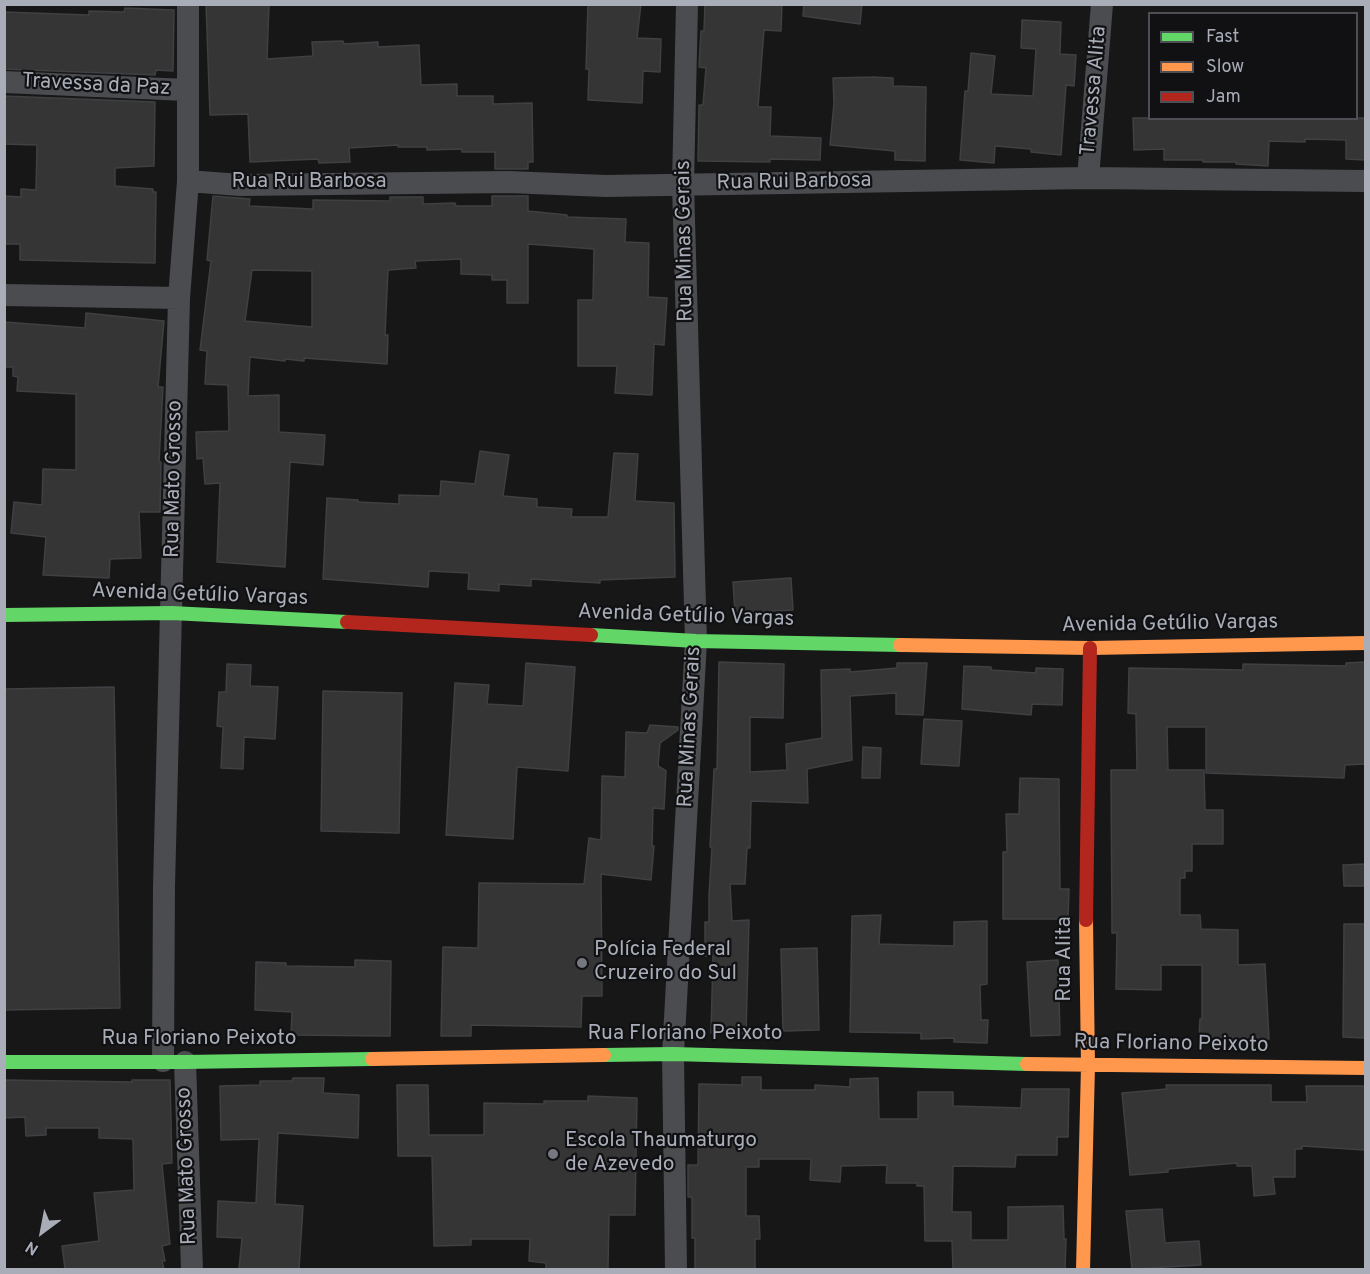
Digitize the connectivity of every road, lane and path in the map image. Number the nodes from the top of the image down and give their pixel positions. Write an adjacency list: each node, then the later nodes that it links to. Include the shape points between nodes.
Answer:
1 (188, 4): 5 (street, Rua Mato Grosso)
2 (687, 4): 9 (street, Rua Minas Gerais)
3 (1102, 4): 6 (street, Travessa Alita)
4 (4, 82): 5 (street, Travessa da Paz)
5 (187, 90): 8 (street, Rua Mato Grosso)
6 (1088, 178): 7 (street, Rua Rui Barbosa); 9 (street, Rua Rui Barbosa)
7 (1365, 181)
8 (188, 182): 9 (street, Rua Rui Barbosa); 11 (street, Rua Mato Grosso)
9 (683, 185): 14 (street, Rua Minas Gerais)
10 (4, 295): 11 (street)
11 (179, 298): 12 (street, Rua Mato Grosso)
12 (172, 613): 13 (street, Avenida Getúlio Vargas); 14 (street, Avenida Getúlio Vargas); 18 (street, Rua Mato Grosso, via 164,886)
13 (4, 615)
14 (696, 640): 16 (street, Avenida Getúlio Vargas); 17 (street, Rua Minas Gerais)
15 (1365, 643): 16 (street, Avenida Getúlio Vargas)
16 (1090, 648): 20 (street, Rua Alita)
17 (673, 1054): 18 (street, Rua Floriano Peixoto); 20 (street, Rua Floriano Peixoto); 23 (street, Rua Minas Gerais)
18 (174, 1061): 19 (street, Rua Floriano Peixoto); 22 (street, Rua Mato Grosso)
19 (4, 1062)
20 (1088, 1066): 21 (street, Rua Floriano Peixoto); 24 (street, Rua Alita)
21 (1365, 1068)
22 (192, 1269)
23 (676, 1269)
24 (1083, 1269)

